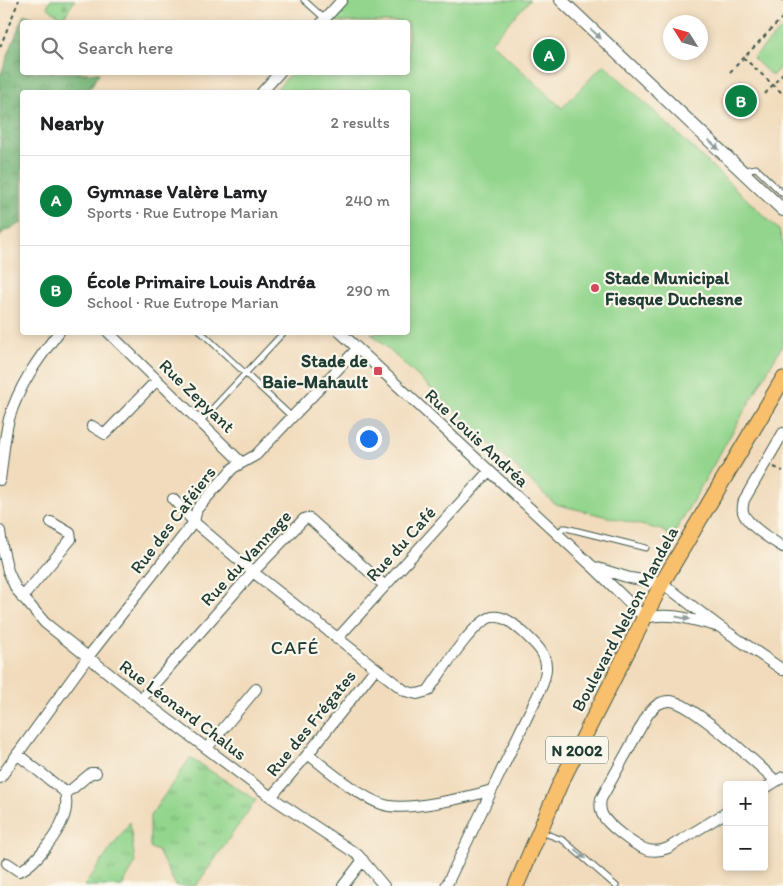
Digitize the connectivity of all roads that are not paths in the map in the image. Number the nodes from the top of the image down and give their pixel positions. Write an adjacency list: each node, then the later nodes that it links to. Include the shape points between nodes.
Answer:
1 (304, 0): 4 (lane)
2 (342, 0): 5 (street)
3 (561, 0): 8 (street, one-way to 8)
4 (323, 20)
5 (325, 20)
6 (277, 75): 7 (street)
7 (264, 90)
8 (741, 170): 9 (lane, via 756,168); 10 (street)
9 (783, 194)
10 (783, 210)
11 (57, 335): 24 (street, via 34,364 15,402)
12 (111, 335): 19 (street, Rue Zepyant)
13 (206, 335): 17 (lane)
14 (281, 335): 17 (lane)
15 (343, 335): 16 (street, Rue Louis Andréa)
16 (357, 349): 20 (street, Rue des Caféiers); 26 (street, Rue Louis Andréa)
17 (245, 374): 20 (lane); 21 (lane)
18 (783, 378): 37 (main road, Boulevard Nelson Mandela / N 2002)
19 (157, 380): 21 (street, Rue Zepyant); 22 (street, via 105,434)
20 (293, 418): 25 (street, Rue des Caféiers, via 256,455)
21 (200, 422): 25 (street, Rue Zepyant)
22 (92, 426)
23 (783, 433): 33 (street, via 742,508 747,520)
24 (1, 462): 27 (street)
25 (242, 463): 30 (street, Rue des Caféiers, via 233,468 197,509)
26 (489, 471): 32 (street, Rue Louis Andréa); 38 (street, Rue du Café)
27 (0, 480)
28 (173, 498): 30 (street)
29 (51, 522): 39 (street, via 70,533 71,539)
30 (194, 522): 36 (street); 43 (street, Rue des Caféiers)
31 (0, 531): 39 (street, Rue Léonard Chalus, via 8,571)
32 (557, 534): 34 (lane, via 566,528); 35 (street, Rue Louis Andréa)
33 (783, 547)
34 (646, 548)
35 (592, 566): 37 (street, Rue Louis Andréa, via 630,578); 40 (street, Rue Louis Andréa)
36 (253, 572): 38 (street, Rue du Vannage, via 307,518); 42 (street); 47 (street, Rue du Vannage)
37 (662, 583): 40 (main road, Boulevard Nelson Mandela / N 2002); 41 (street)
38 (384, 585): 42 (street, Rue du Café)
39 (22, 598): 43 (street, Rue Léonard Chalus, via 45,623)
40 (645, 618): 41 (street, one-way to 41, via 668,616); 59 (main road, Boulevard Nelson Mandela / N 2002)
41 (720, 627): 45 (street)
42 (337, 639): 44 (street)
43 (88, 657): 47 (street, Rue Léonard Chalus); 49 (street, Rue des Caféiers)
44 (375, 669): 50 (street, Rue des Frégates); 55 (street, via 405,691 425,692 469,635 480,623 492,618 509,621 538,647 545,658 544,678)
45 (783, 670)
46 (256, 689): 48 (street)
47 (141, 699): 48 (street, Rue Léonard Chalus)
48 (208, 748): 57 (street, Rue Léonard Chalus)
49 (17, 754): 52 (street, Rue des Caféiers); 56 (street)
50 (308, 754): 55 (street, via 372,800 389,806 409,806); 57 (street, Rue des Frégates)
51 (96, 773): 56 (street, via 91,772)
52 (0, 778)
53 (779, 779): 54 (street); 58 (street, via 686,707 672,701 657,704 648,714 601,798 602,814 607,822 646,850 659,851)
54 (768, 786)
55 (492, 790): 64 (street)
56 (65, 792): 61 (street, via 67,800 56,833 30,865 18,872)
57 (271, 797): 60 (street, Rue Léonard Chalus)
58 (723, 814)
59 (538, 831): 65 (main road, Boulevard Nelson Mandela / N 2002); 66 (lane, one-way to 66, via 563,840)
60 (363, 860): 62 (street); 63 (street, Rue Léonard Chalus)
61 (7, 863)
62 (343, 886)
63 (384, 886)
64 (446, 886)
65 (516, 886)
66 (616, 886)

